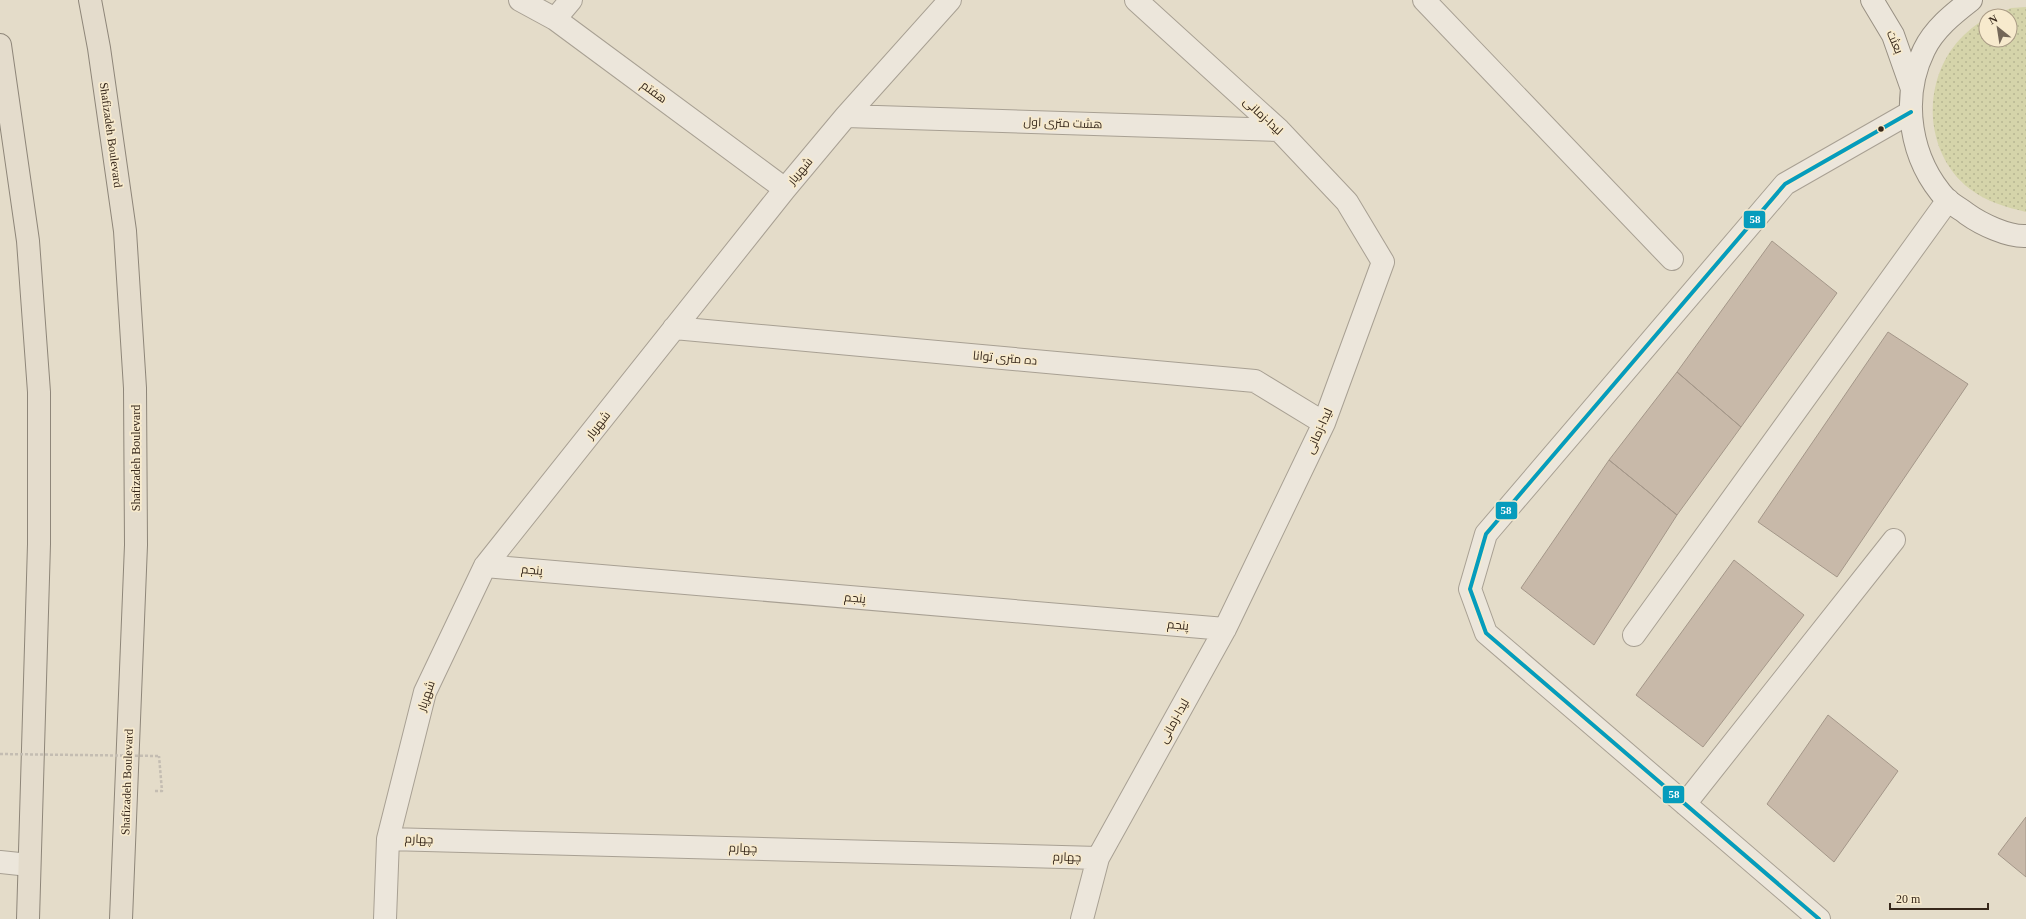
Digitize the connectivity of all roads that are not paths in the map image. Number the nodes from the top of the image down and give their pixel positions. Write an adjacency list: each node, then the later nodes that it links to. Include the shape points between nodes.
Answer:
1 (90, 0): 31 (main road, Shafizadeh Boulevard, via 124,231 135,388 136,545)
2 (520, 0): 9 (street, هفتم)
3 (571, 0): 9 (street)
4 (950, 0): 13 (street, شهریار)
5 (1136, 0): 14 (street, لیدا-زمانی)
6 (1424, 0): 18 (street)
7 (1872, 0): 11 (street, بعثت, via 1893,35)
8 (1971, 0): 11 (street, via 1946,19 1924,50)
9 (555, 19): 15 (street, هفتم)
10 (0, 45): 29 (main road, via 28,241 39,392 39,544)
11 (1911, 86): 12 (street)
12 (1911, 112): 16 (street, via 1911,127 1923,167); 25 (street, via 1785,184 1486,534 1470,589 1486,633)
13 (846, 116): 14 (street, هشت متری اول); 15 (street, شهریار)
14 (1279, 130): 20 (street, لیدا-زمانی, via 1347,202 1383,262)
15 (785, 189): 19 (street, شهریار)
16 (1948, 200): 17 (street, via 1982,224); 24 (street)
17 (2026, 236)
18 (1672, 259)
19 (674, 328): 20 (street, ده متری توانا, via 1255,381); 22 (street, شهریار)
20 (1324, 423): 23 (street, لیدا-زمانی)
21 (1894, 540): 25 (street)
22 (485, 566): 23 (street, پنجم); 26 (street, شهریار, via 426,692)
23 (1225, 629): 27 (street, لیدا-زمانی)
24 (1634, 635)
25 (1685, 804): 34 (street)
26 (388, 839): 27 (street, چهارم); 32 (street, شهریار)
27 (1098, 858): 33 (street, لیدا-زمانی)
28 (0, 862): 29 (street)
29 (29, 865): 30 (main road)
30 (28, 919)
31 (121, 919)
32 (385, 919)
33 (1082, 919)
34 (1819, 919)

